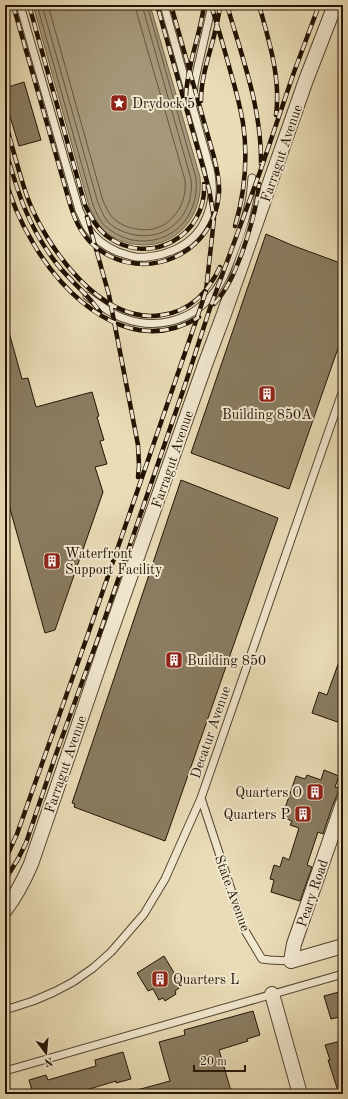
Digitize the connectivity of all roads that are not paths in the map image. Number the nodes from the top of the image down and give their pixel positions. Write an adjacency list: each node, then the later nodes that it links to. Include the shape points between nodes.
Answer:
1 (20, 5): 5 (lane, via 79,210 92,234 107,246 136,257 158,255 181,247 201,227 212,201 212,182)
2 (164, 5): 5 (lane)
3 (212, 5): 5 (lane, via 194,85)
4 (335, 5): 7 (street, Farragut Avenue)
5 (195, 117)
6 (252, 178): 8 (lane, via 250,200)
7 (270, 184): 8 (lane); 11 (street, Farragut Avenue)
8 (242, 231): 9 (lane)
9 (229, 264): 10 (lane, via 223,279 206,302 188,315 165,323 143,324 122,318); 11 (lane)
10 (87, 296)
11 (224, 314): 15 (street, Farragut Avenue, via 31,864)
12 (343, 390): 13 (lane, Decatur Avenue)
13 (201, 798): 17 (lane, State Avenue, via 244,929 262,959); 20 (lane, Decatur Avenue, via 161,885 144,914 111,952 93,968 54,992)
14 (343, 803): 17 (street, Peary Road, via 294,944)
15 (5, 910)
16 (343, 946): 17 (street)
17 (291, 961)
18 (343, 974): 19 (lane)
19 (272, 994): 21 (lane); 22 (street)
20 (5, 1010)
21 (5, 1071)
22 (300, 1094)

